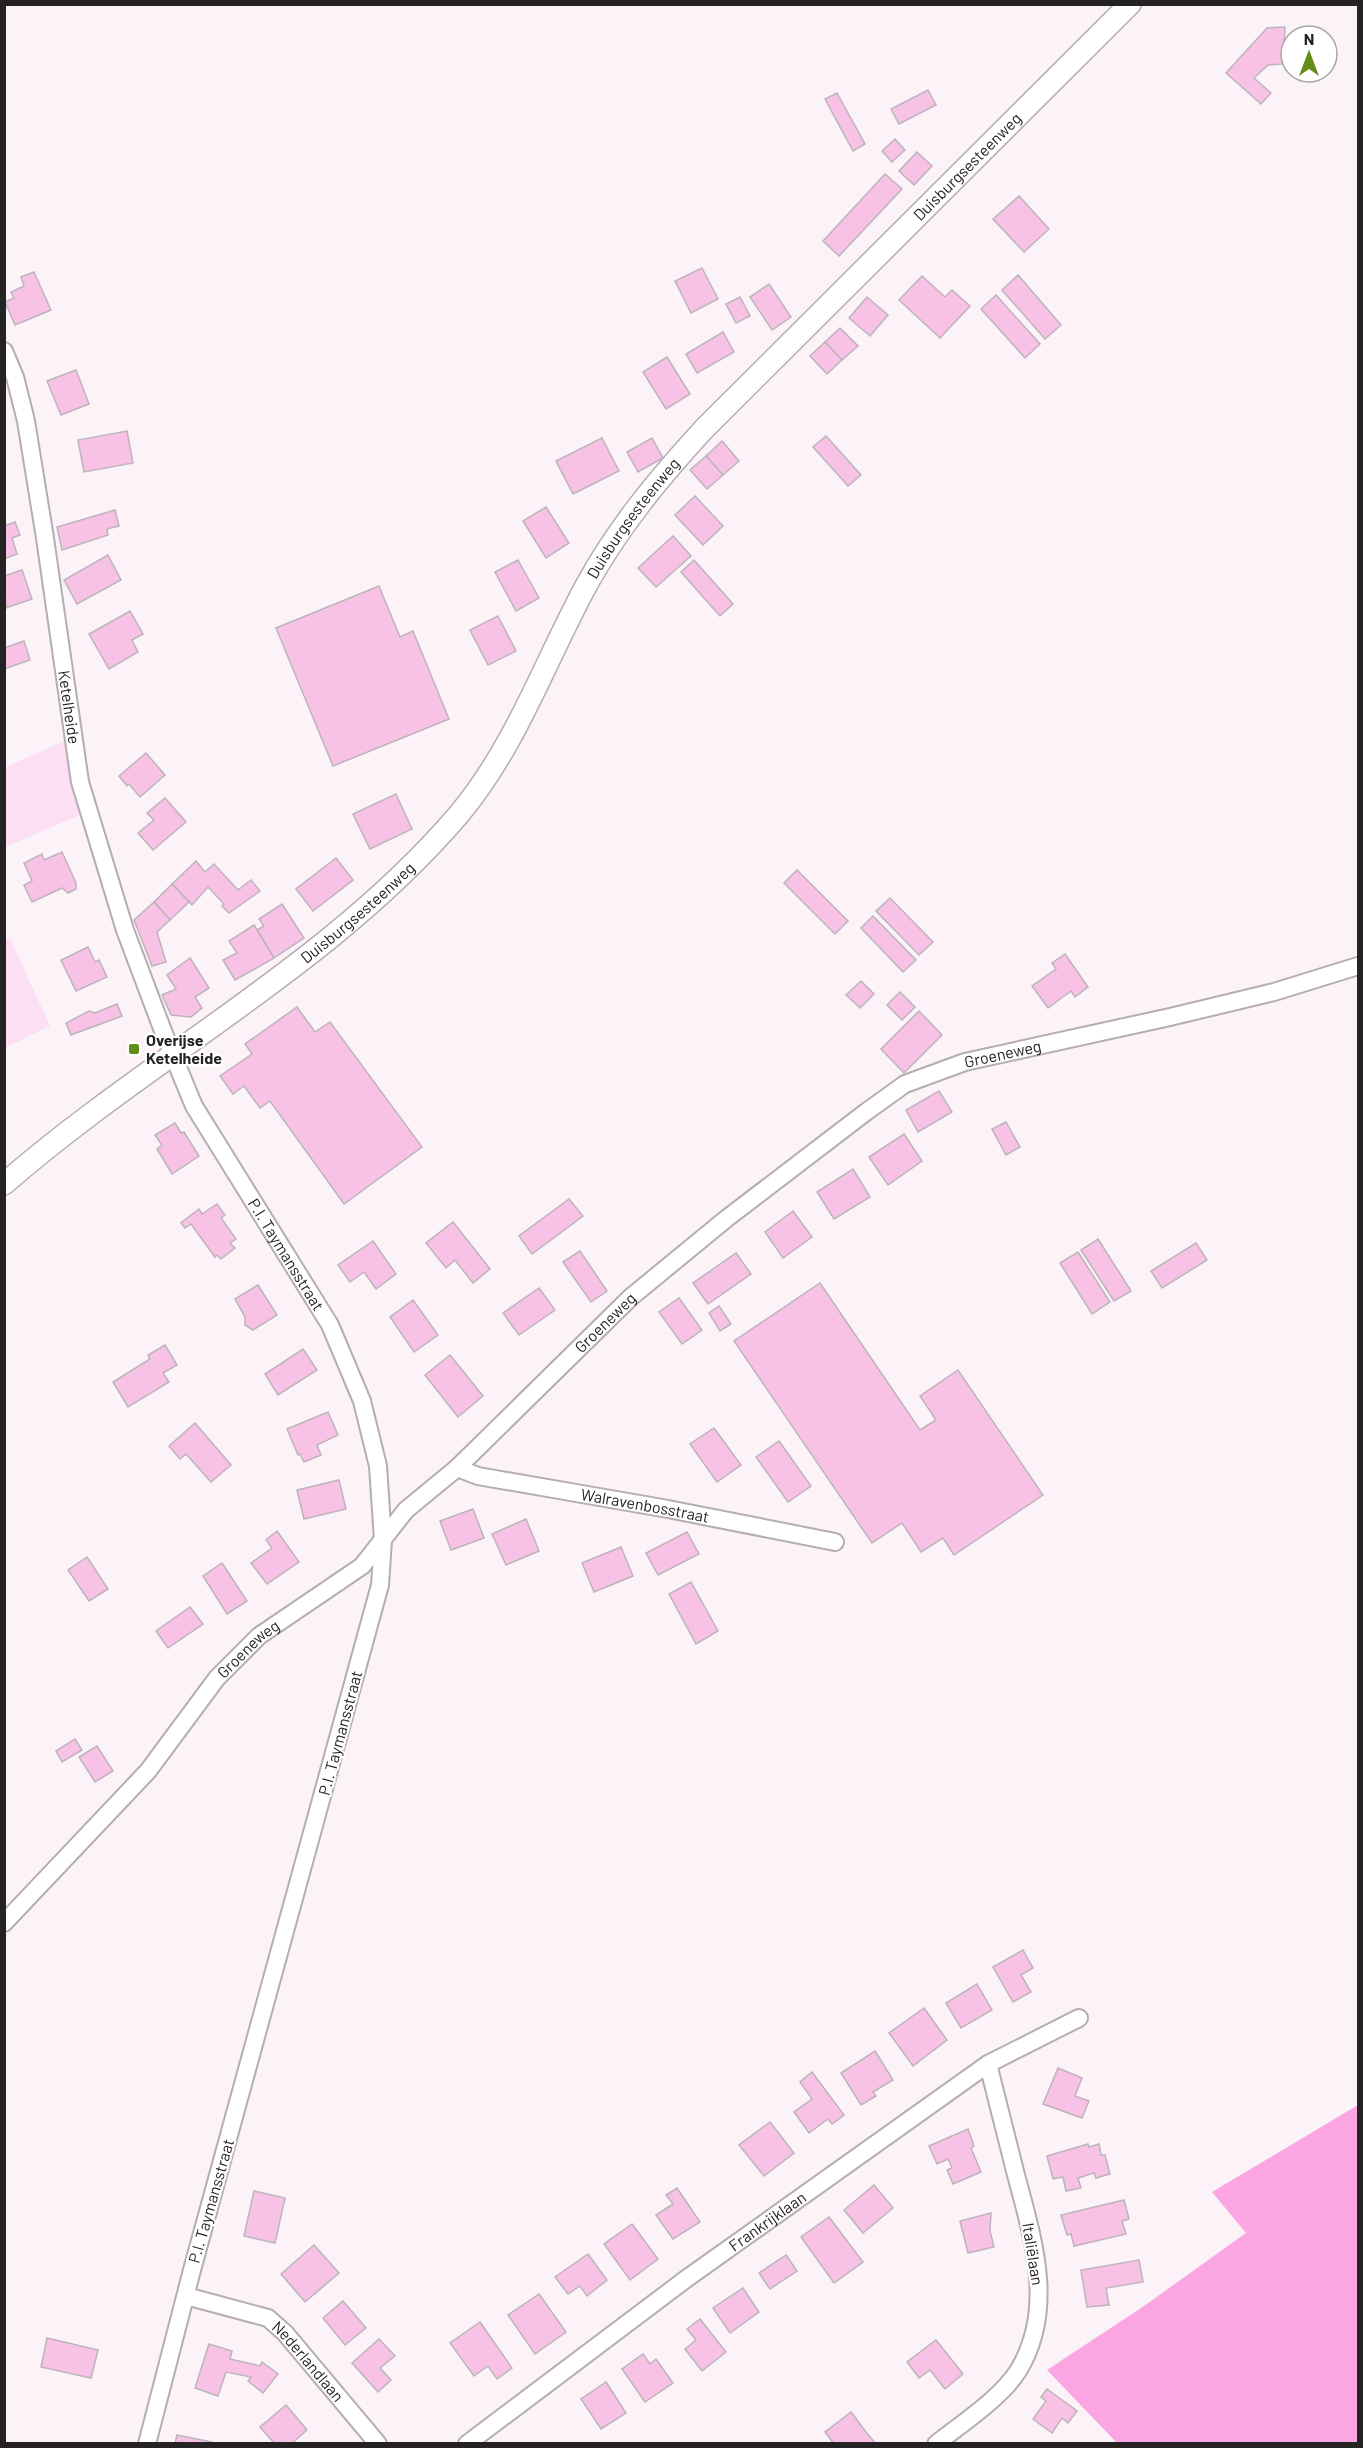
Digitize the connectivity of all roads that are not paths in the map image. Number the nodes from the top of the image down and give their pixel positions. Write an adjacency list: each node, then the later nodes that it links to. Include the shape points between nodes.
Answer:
1 (1130, 4): 4 (street, Duisburgsesteenweg, via 666,470 588,581 525,714 494,765 423,855 336,933)
2 (4, 351): 4 (street, Ketelheide, via 26,421 80,782 125,930)
3 (1359, 966): 6 (street, Groeneweg, via 1274,992 965,1062 905,1084 735,1211 631,1297)
4 (173, 1052): 5 (street, Duisburgsesteenweg); 7 (street, P.I. Taymansstraat, via 194,1106 330,1325 358,1390 378,1466)
5 (4, 1184)
6 (456, 1468): 7 (street, Groeneweg, via 406,1510); 8 (street, Walravenbosstraat, via 478,1476)
7 (383, 1539): 9 (street, Groeneweg, via 362,1566 259,1636 225,1670 148,1771); 12 (street, P.I. Taymansstraat, via 377,1596)
8 (835, 1542)
9 (4, 1923)
10 (1079, 2018): 11 (street, Frankrijklaan)
11 (988, 2064): 15 (street, Frankrijklaan, via 686,2279); 16 (street, Italiëlaan, via 1036,2251 1040,2291 1035,2332 1018,2371 989,2402)
12 (186, 2296): 13 (street, P.I. Taymansstraat); 14 (street, Nederlandlaan, via 268,2318)
13 (147, 2444)
14 (378, 2444)
15 (467, 2444)
16 (936, 2444)

